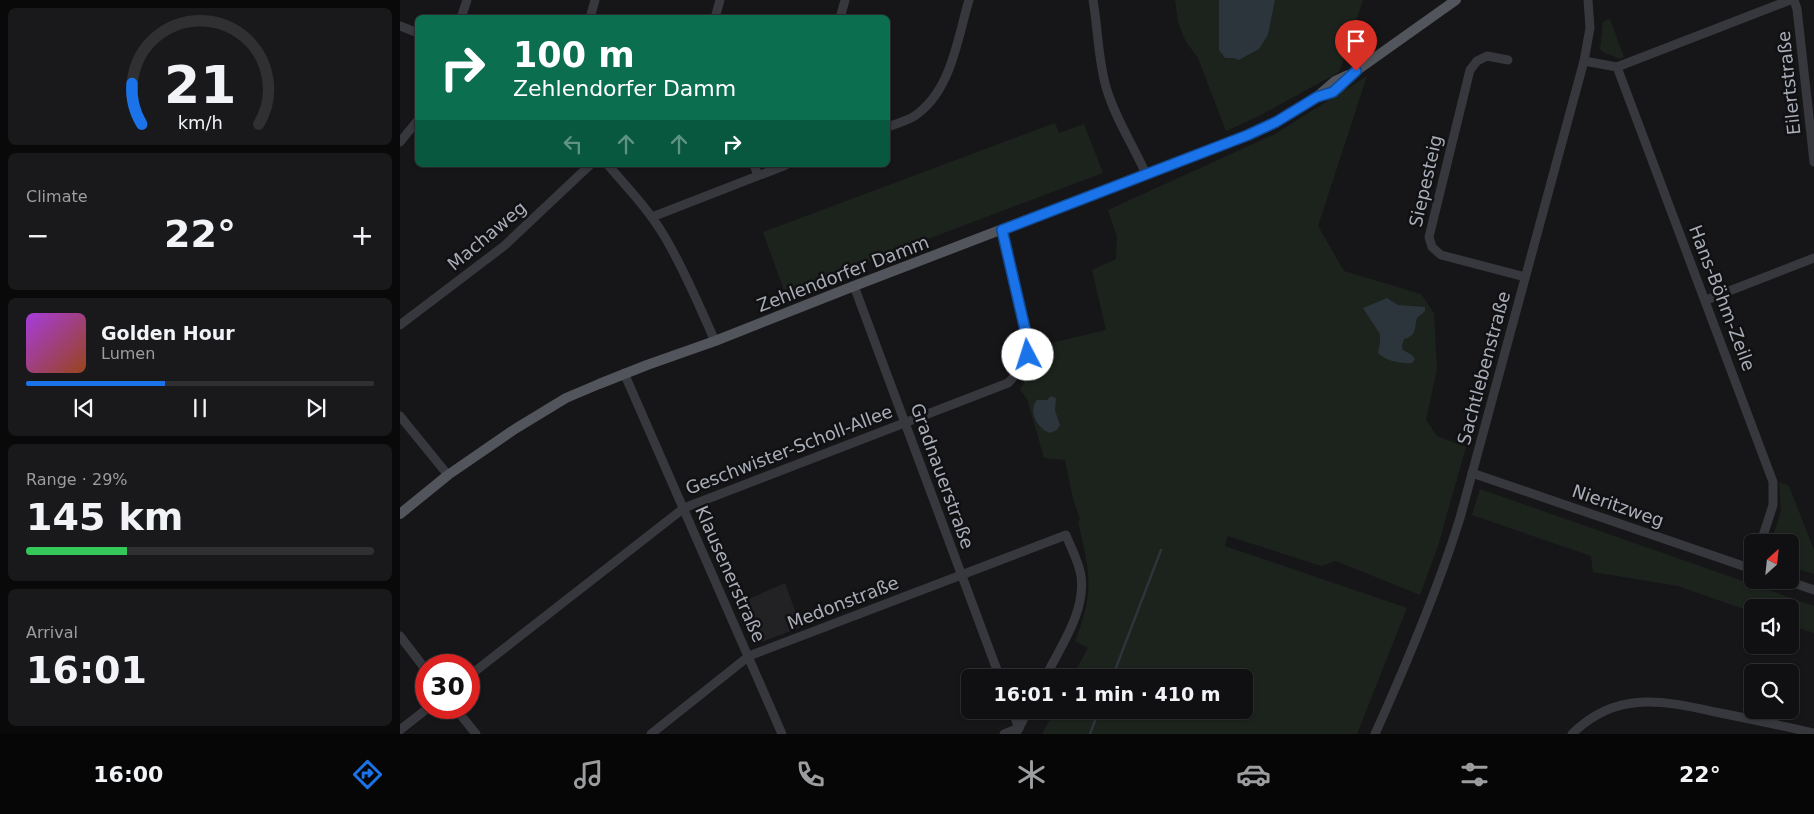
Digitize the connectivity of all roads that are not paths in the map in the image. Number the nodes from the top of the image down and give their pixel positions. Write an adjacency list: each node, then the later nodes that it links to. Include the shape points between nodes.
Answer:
1 (468, 0): 11 (street)
2 (595, 0): 12 (street)
3 (720, 0): 13 (street)
4 (845, 0): 14 (street)
5 (969, 0): 21 (street, via 946,78 934,98 911,118)
6 (1093, 0): 28 (street, via 1106,88)
7 (1456, 0): 28 (main road, Zehlendorfer Damm, via 1334,87 1276,122)
8 (1588, 0): 18 (street, Sachtlebenstraße, via 1590,28)
9 (1790, 0): 19 (street)
10 (1794, 0): 23 (street, Eilertstraße)
11 (462, 15)
12 (591, 15)
13 (716, 15)
14 (841, 15)
15 (400, 26): 16 (street)
16 (415, 32)
17 (1508, 60): 33 (street, Siepesteig, via 1484,56 1470,70 1429,237 1432,247 1441,255)
18 (1584, 61): 19 (street); 33 (street, Sachtlebenstraße)
19 (1617, 68): 35 (street, Hans-Böhm-Zeile)
20 (415, 124): 22 (street)
21 (890, 126)
22 (400, 142)
23 (1814, 162)
24 (588, 167): 36 (street, Machaweg, via 498,251)
25 (610, 167): 30 (street)
26 (755, 167): 29 (street)
27 (780, 167): 29 (street)
28 (1146, 174): 31 (main road, Zehlendorfer Damm)
29 (758, 175): 30 (street)
30 (652, 217): 37 (street, via 673,252)
31 (1002, 230): 34 (main road, Zehlendorfer Damm); 40 (street, Geschwister-Scholl-Allee, via 1028,342 1028,355 1008,383)
32 (1814, 258): 35 (street)
33 (1525, 277): 41 (street, Sachtlebenstraße)
34 (854, 286): 37 (main road, Zehlendorfer Damm); 40 (street, Gradnauerstraße)
35 (1706, 300): 45 (street, Hans-Böhm-Zeile, via 1773,482 1773,505)
36 (400, 325)
37 (715, 342): 38 (main road, Zehlendorfer Damm)
38 (624, 373): 42 (main road, Zehlendorfer Damm, via 566,398); 43 (street, Klausenerstraße)
39 (400, 416): 42 (street)
40 (905, 422): 43 (street, Geschwister-Scholl-Allee); 47 (street, Gradnauerstraße)
41 (1472, 473): 46 (street, Nieritzweg); 66 (street, Sachtlebenstraße, via 1442,575)
42 (448, 475): 44 (main road, Zehlendorfer Damm)
43 (684, 508): 52 (street, Klausenerstraße); 53 (street, Geschwister-Scholl-Allee)
44 (400, 514)
45 (1764, 534)
46 (1744, 566)
47 (962, 576): 52 (street, Medonstraße); 54 (street, Gradnauerstraße); 55 (street, Medonstraße, via 1066,535 1081,575 1081,594 1077,613)
48 (1799, 585): 49 (street)
49 (1814, 590)
50 (400, 636): 51 (street)
51 (415, 656)
52 (749, 656): 63 (street, Medonstraße); 64 (street, Klausenerstraße)
53 (480, 667)
54 (997, 669)
55 (1049, 669)
56 (415, 718): 59 (street)
57 (464, 719): 62 (street)
58 (1024, 719): 60 (street)
59 (400, 730)
60 (1018, 731): 65 (street)
61 (1814, 733): 67 (street, via 1657,701 1613,707)
62 (476, 734)
63 (650, 734)
64 (782, 734)
65 (1004, 734)
66 (1375, 734)
67 (1572, 734)

